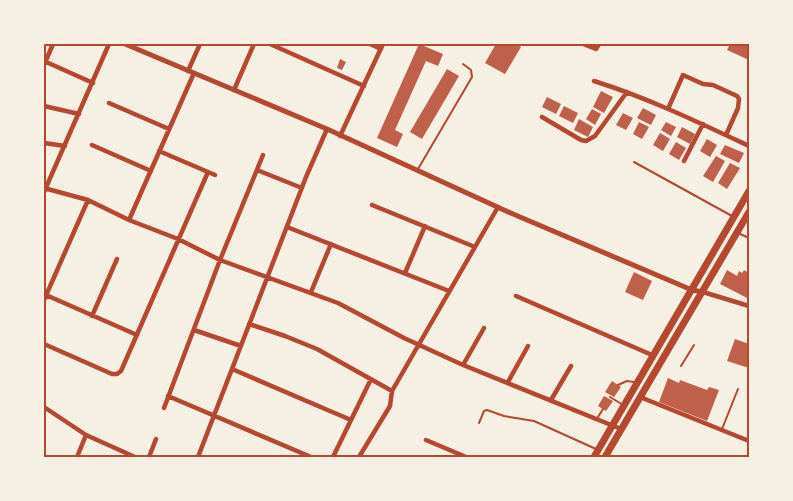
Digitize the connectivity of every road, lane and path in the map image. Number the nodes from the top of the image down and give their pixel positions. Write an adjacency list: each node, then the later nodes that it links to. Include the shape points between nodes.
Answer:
1 (53, 44): 11 (street)
2 (109, 44): 15 (street)
3 (124, 44): 13 (street)
4 (200, 44): 13 (street)
5 (254, 44): 17 (street)
6 (270, 44): 16 (street)
7 (370, 44): 10 (street)
8 (584, 44): 9 (street, via 596,49)
9 (599, 44)
10 (382, 46): 16 (street)
11 (44, 63): 15 (street)
12 (463, 64): 39 (lane, via 471,70 472,77)
13 (191, 72): 17 (street); 25 (street)
14 (594, 81): 18 (street)
15 (93, 83): 22 (street)
16 (364, 86): 28 (street)
17 (234, 90): 26 (street)
18 (627, 92): 21 (street); 23 (street, via 595,136 586,141)
19 (109, 103): 25 (street)
20 (44, 106): 22 (street)
21 (668, 108): 24 (street); 27 (street, via 683,75 737,96 738,108)
22 (79, 114): 31 (street)
23 (542, 117)
24 (704, 124): 27 (street); 35 (street)
25 (169, 129): 33 (street)
26 (327, 130): 28 (street); 42 (street)
27 (726, 135): 32 (street)
28 (340, 136): 39 (street)
29 (44, 143): 31 (street)
30 (92, 145): 38 (street)
31 (65, 146): 43 (street)
32 (749, 146)
33 (159, 151): 38 (street); 40 (street)
34 (263, 155): 37 (street)
35 (684, 161)
36 (634, 162): 49 (lane)
37 (257, 170): 42 (street); 59 (street)
38 (150, 171): 50 (street)
39 (417, 171): 47 (street)
40 (208, 172): 41 (street); 55 (street)
41 (215, 175)
42 (302, 188): 52 (street)
43 (44, 189): 45 (street)
44 (749, 190): 49 (main road)
45 (88, 200): 50 (street); 67 (street)
46 (372, 205): 51 (street)
47 (498, 207): 57 (street); 62 (street)
48 (749, 212): 53 (main road)
49 (734, 218): 62 (main road)
50 (129, 220): 55 (street)
51 (426, 226): 57 (street); 60 (street)
52 (287, 227): 56 (street); 61 (street)
53 (738, 232): 54 (lane); 65 (main road)
54 (749, 238)
55 (178, 239): 59 (street); 73 (street)
56 (331, 244): 60 (street); 64 (street)
57 (475, 247): 63 (street)
58 (117, 259): 69 (street)
59 (220, 260): 61 (street); 72 (street)
60 (405, 274): 63 (street)
61 (268, 276): 64 (street); 70 (street)
62 (692, 290): 65 (street); 79 (main road)
63 (449, 291): 75 (street)
64 (311, 292): 75 (street, via 338,302)
65 (703, 292): 68 (street); 92 (main road)
66 (516, 296): 79 (street)
67 (45, 297): 69 (street)
68 (749, 306)
69 (92, 316): 73 (street)
70 (249, 324): 77 (street); 84 (street, via 317,349)
71 (484, 328): 80 (street)
72 (194, 330): 77 (street); 90 (street)
73 (137, 335): 74 (street, via 117,374)
74 (44, 344)
75 (418, 344): 80 (street); 89 (street)
76 (694, 345): 82 (lane)
77 (241, 346): 83 (street)
78 (528, 346): 85 (street)
79 (652, 355): 86 (main road)
80 (463, 365): 85 (street)
81 (571, 366): 93 (street)
82 (681, 366)
83 (232, 369): 98 (street); 100 (street)
84 (371, 379): 89 (street); 100 (street)
85 (508, 382): 93 (street)
86 (636, 383): 87 (lane, via 627,381); 94 (main road)
87 (618, 385)
88 (738, 389): 104 (lane)
89 (392, 391): 116 (street, via 390,406)
90 (168, 396): 96 (street); 98 (street)
91 (610, 397): 94 (lane)
92 (640, 397): 103 (main road); 104 (street)
93 (551, 400): 99 (street)
94 (624, 405): 102 (main road)
95 (44, 407): 105 (street)
96 (164, 408)
97 (603, 409): 99 (lane)
98 (214, 415): 113 (street); 114 (street)
99 (597, 419): 102 (street)
100 (351, 420): 115 (street)
101 (479, 423): 109 (lane, via 487,410 534,421)
102 (612, 426): 103 (street); 109 (main road)
103 (621, 429): 118 (main road)
104 (722, 430): 108 (street)
105 (86, 435): 110 (street); 111 (street)
106 (156, 439): 112 (street)
107 (426, 440): 117 (street)
108 (749, 442)
109 (596, 454)
110 (77, 457)
111 (136, 457)
112 (149, 457)
113 (198, 457)
114 (311, 457)
115 (333, 457)
116 (359, 457)
117 (466, 457)
118 (605, 457)

